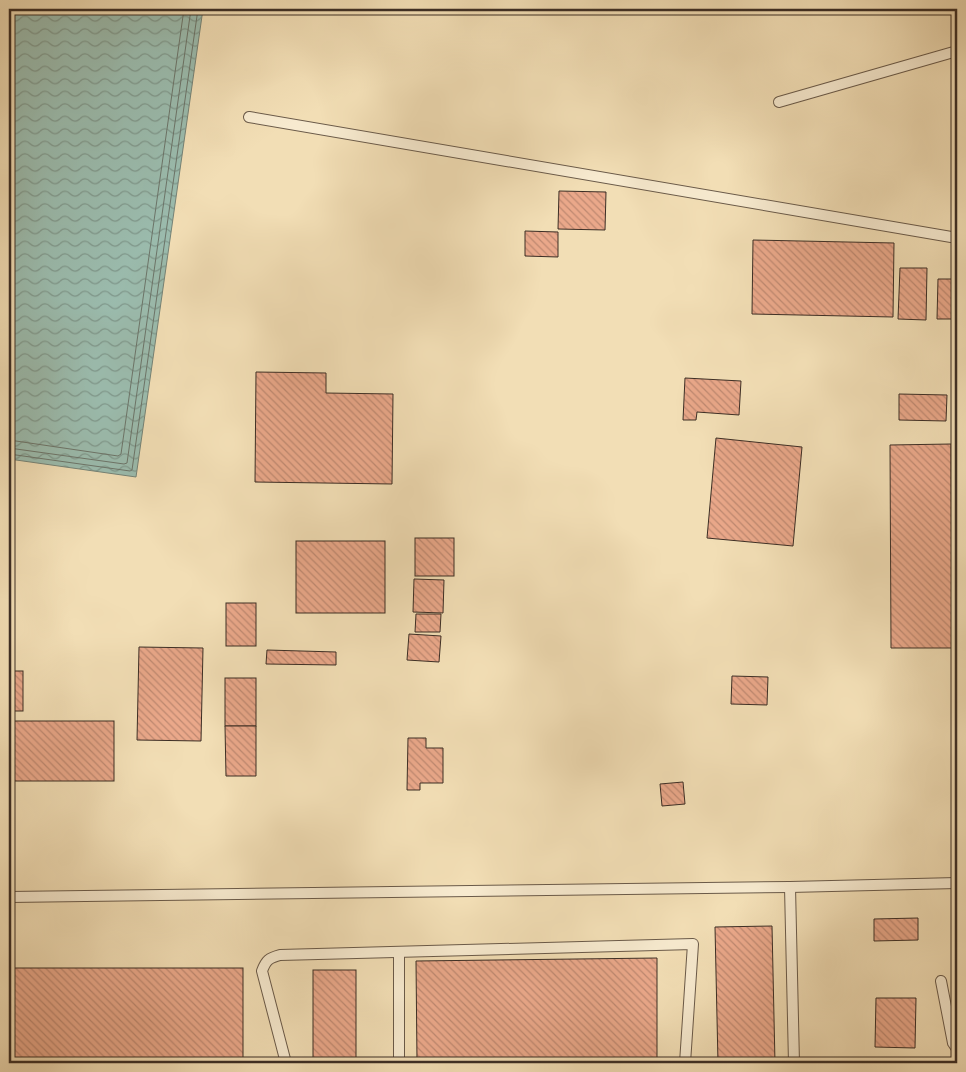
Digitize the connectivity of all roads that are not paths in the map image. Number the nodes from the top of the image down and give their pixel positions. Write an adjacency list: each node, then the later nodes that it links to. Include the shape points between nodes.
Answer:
1 (957, 50): 2 (lane)
2 (779, 102)
3 (249, 117): 4 (lane)
4 (957, 238)
5 (957, 883): 6 (lane)
6 (790, 888): 7 (lane); 14 (lane)
7 (9, 897)
8 (399, 952): 11 (lane, via 280,954 265,962 262,972); 12 (lane); 13 (lane, via 693,944)
9 (941, 981): 10 (lane, via 953,1043)
10 (957, 1049)
11 (286, 1063)
12 (399, 1063)
13 (685, 1063)
14 (794, 1063)

